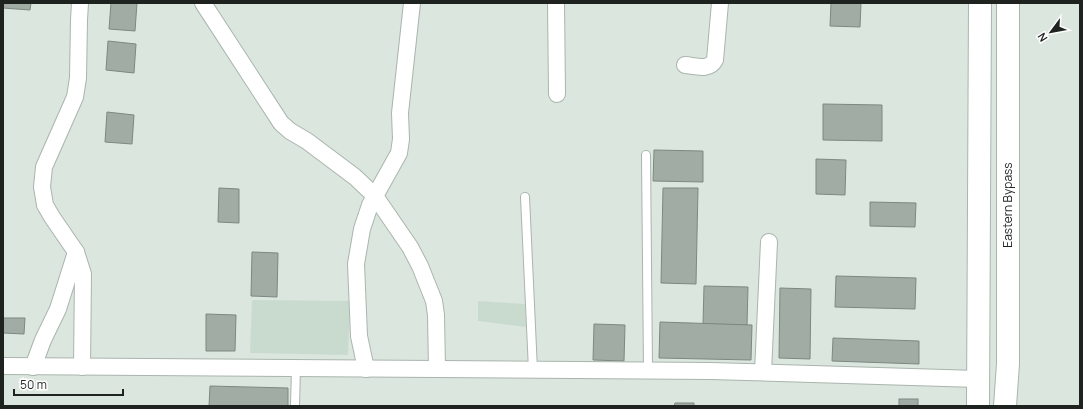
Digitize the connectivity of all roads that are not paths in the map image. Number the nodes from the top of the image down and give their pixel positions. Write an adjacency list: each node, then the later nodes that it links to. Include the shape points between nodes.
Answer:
1 (80, 3): 14 (street, via 78,78 74,97 44,167 42,187 45,205)
2 (203, 3): 11 (street, via 281,123 355,177)
3 (412, 3): 11 (street, via 400,113 399,153)
4 (556, 3): 9 (street)
5 (720, 3): 8 (street, via 715,60 708,68)
6 (980, 3): 24 (main road)
7 (1008, 3): 27 (main road, Eastern Bypass, via 1008,364)
8 (685, 65)
9 (557, 94)
10 (646, 155): 22 (lane)
11 (375, 196): 19 (street, via 362,229 356,264 358,336); 20 (street, via 410,247 434,301)
12 (525, 197): 21 (lane)
13 (769, 242): 23 (street)
14 (76, 252): 16 (street, via 58,309 43,340); 17 (street, via 83,274)
15 (3, 366): 16 (street)
16 (34, 367): 17 (street)
17 (82, 367): 18 (street)
18 (296, 368): 19 (street); 25 (lane)
19 (366, 369): 20 (street)
20 (437, 369): 21 (street)
21 (533, 370): 22 (street)
22 (648, 370): 23 (street)
23 (763, 372): 24 (street)
24 (978, 379): 26 (main road)
25 (295, 406)
26 (978, 406)
27 (1005, 406)

